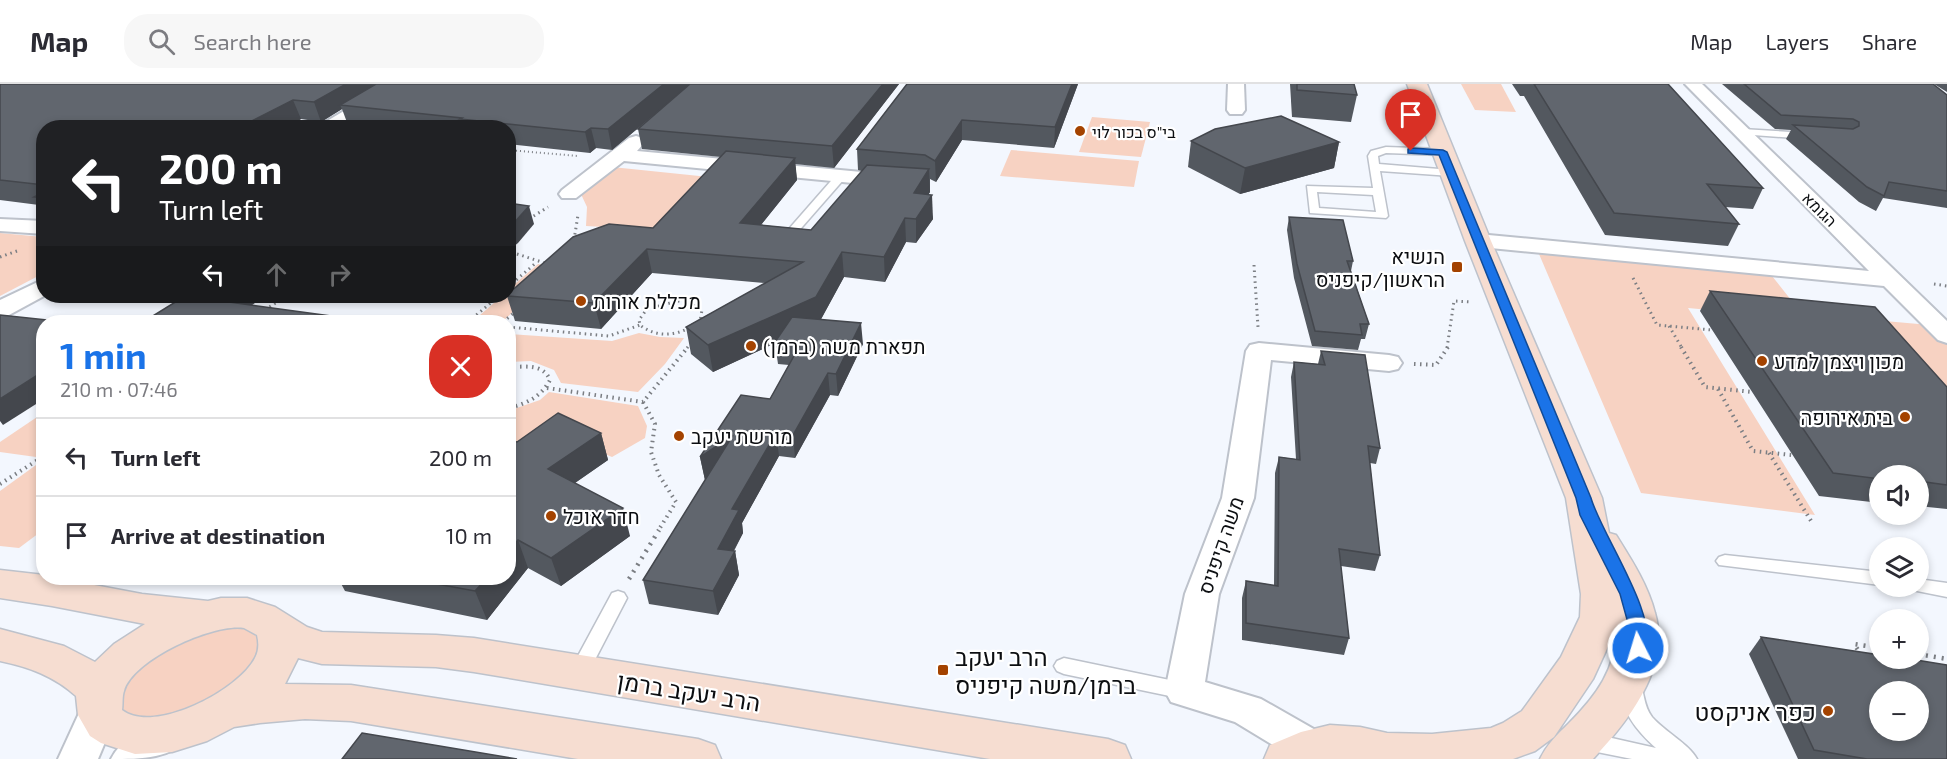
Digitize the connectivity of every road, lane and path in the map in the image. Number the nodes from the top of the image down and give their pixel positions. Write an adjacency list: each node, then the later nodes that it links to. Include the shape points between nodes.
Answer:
1 (402, 84): 6 (street)
2 (1236, 84): 5 (street)
3 (1417, 84): 13 (street)
4 (1693, 84): 7 (street, הגומא)
5 (1236, 110)
6 (338, 120)
7 (1742, 132): 9 (lane); 30 (street, הגומא)
8 (646, 133): 11 (street)
9 (1823, 137)
10 (516, 151): 11 (path)
11 (618, 157): 15 (street); 18 (street)
12 (855, 157): 15 (street)
13 (1447, 163): 14 (lane); 14 (lane, via 1386,150 1375,153); 22 (street)
14 (1375, 167): 17 (lane)
15 (841, 176): 16 (street); 21 (lane)
16 (914, 184)
17 (1379, 192): 17 (lane, via 1382,216 1314,211 1311,188)
18 (569, 194): 23 (path, via 579,211)
19 (0, 225): 20 (street)
20 (36, 227)
21 (792, 232)
22 (1478, 241): 25 (street); 32 (street)
23 (573, 246)
24 (517, 255): 26 (path)
25 (1621, 255): 30 (street); 40 (path, via 1658,325)
26 (537, 262): 28 (path); 29 (path)
27 (1254, 265): 46 (path)
28 (554, 266)
29 (516, 280)
30 (1891, 280): 45 (street, הגומא)
31 (36, 290): 36 (street)
32 (1502, 301): 47 (path, via 1455,301 1448,347 1436,365); 58 (street)
33 (276, 303): 37 (path)
34 (491, 303): 38 (path)
35 (520, 307): 39 (path)
36 (0, 310)
37 (261, 313)
38 (476, 315)
39 (511, 315)
40 (1668, 325): 44 (path); 50 (path, via 1705,387)
41 (639, 326): 42 (path, via 664,334); 42 (path, via 647,309 678,302 702,310); 43 (path, via 609,336)
42 (695, 326): 52 (path, via 692,342)
43 (516, 328)
44 (1712, 330)
45 (1947, 335)
46 (1259, 351): 47 (street); 76 (street, משה קיפניס, via 1238,498 1202,594)
47 (1389, 363)
48 (516, 367): 49 (path, via 536,367 547,373)
49 (547, 387): 52 (path); 53 (path, via 540,395)
50 (1717, 388): 51 (path); 54 (path, via 1753,451)
51 (1752, 392)
52 (643, 402): 65 (path, via 656,424 651,452 659,475 676,501)
53 (516, 406)
54 (1768, 452): 55 (path); 59 (path)
55 (1792, 455)
56 (36, 461): 57 (path)
57 (0, 484)
58 (1588, 515): 75 (street, via 1628,594 1637,623 1638,648); 81 (street, via 1601,617 1578,667 1538,724 1519,737 1492,747)
59 (1813, 524)
60 (1725, 561): 61 (lane)
61 (1869, 578)
62 (0, 584): 66 (street, via 142,609)
63 (1929, 587): 64 (lane)
64 (1947, 590)
65 (618, 598): 74 (lane)
66 (216, 614): 67 (street, הרב יעקב ברמן, via 251,614); 77 (street, via 177,625 140,647 112,674)
67 (273, 625): 74 (street, הרב יעקב ברמן, via 289,637 322,648 435,651); 78 (street, via 280,647 273,665 258,685)
68 (0, 645): 77 (street, via 30,651 69,668 93,685)
69 (1869, 647): 72 (path, via 1854,645)
70 (1929, 656): 71 (path)
71 (1947, 658)
72 (1868, 664)
73 (1064, 666): 76 (lane)
74 (579, 672): 85 (street, הרב יעקב ברמן)
75 (1629, 673): 86 (street, via 1605,714); 89 (lane, via 1635,707 1650,729)
76 (1184, 691): 80 (street, via 1246,710)
77 (100, 705): 79 (street, via 105,722 129,734); 82 (street)
78 (222, 712): 79 (street); 84 (street, via 285,700 351,702)
79 (177, 731): 83 (street)
80 (1293, 755): 81 (street, via 1348,745)
81 (1396, 756)
82 (78, 759)
83 (131, 759)
84 (698, 759)
85 (1108, 759)
86 (1563, 759)
87 (1569, 759): 88 (lane, via 1594,743)
88 (1662, 759)
89 (1686, 759)

